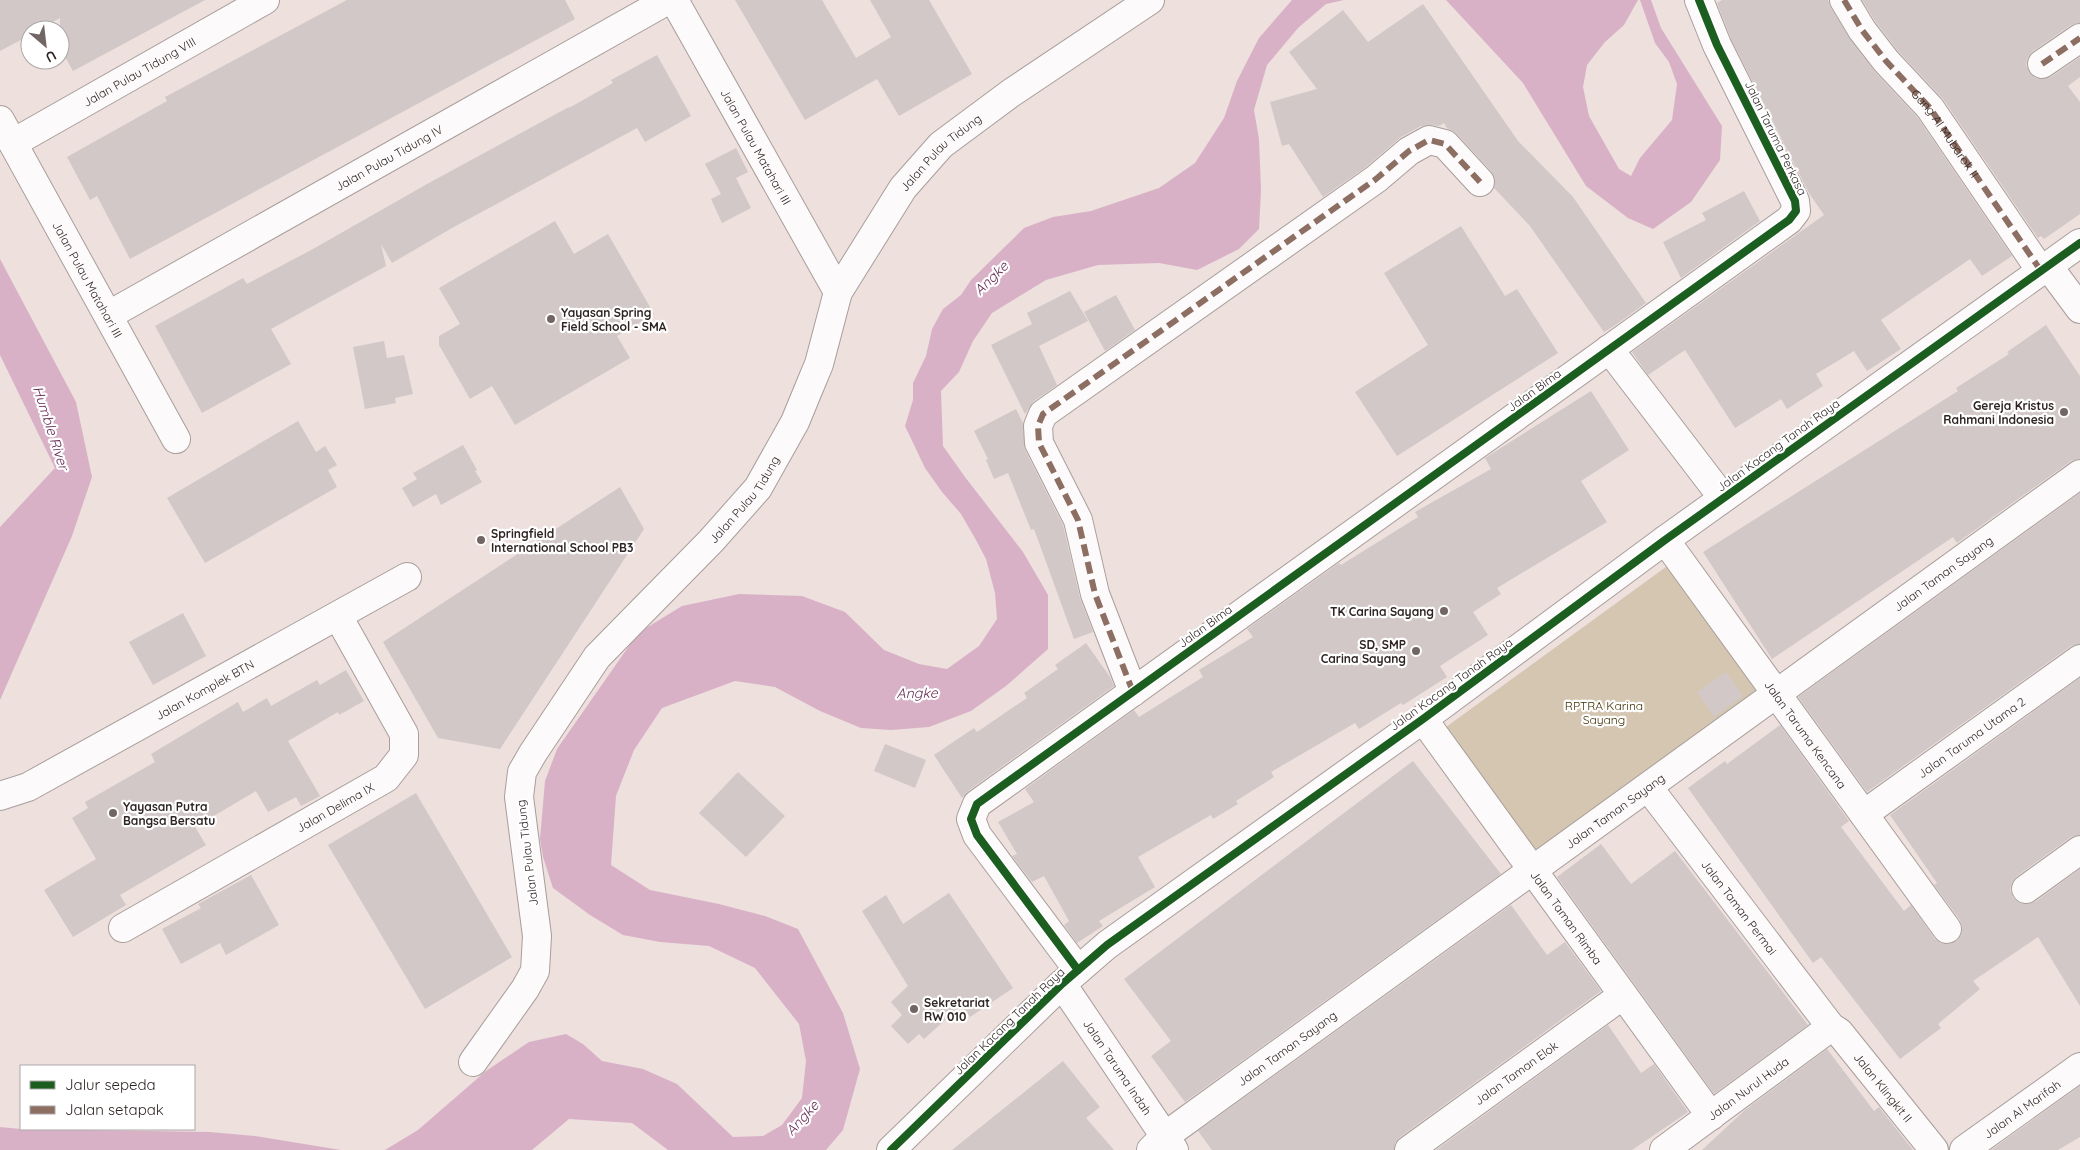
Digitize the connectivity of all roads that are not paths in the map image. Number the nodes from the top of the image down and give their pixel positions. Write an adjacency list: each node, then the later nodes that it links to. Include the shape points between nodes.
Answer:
1 (265, 0): 9 (street, Jalan Pulau Tidung VIII)
2 (668, 0): 15 (street, Jalan Pulau Tidung IV)
3 (674, 0): 13 (street, Jalan Pulau Matahari III)
4 (1150, 0): 13 (street, Jalan Pulau Tidung, via 1011,93 941,145 903,188)
5 (1699, 0): 16 (street, Jalan Taruma Perkasa, via 1717,45 1795,201 1796,210 1789,220)
6 (1844, 0): 12 (street, Gang Al Mubarok II, via 1886,61 1930,108)
7 (2080, 38): 8 (street)
8 (2042, 64)
9 (6, 132): 15 (street, Jalan Pulau Matahari III)
10 (1480, 182): 24 (street, via 1444,144 1429,140 1409,151 1376,179 1043,414 1038,426 1039,442 1078,520 1095,594)
11 (2080, 243): 12 (street, Jalan Kacang Tanah Raya)
12 (2045, 268): 14 (street, Gang Al Mubarok II); 19 (street, Jalan Kacang Tanah Raya)
13 (838, 292): 38 (street, Jalan Pulau Tidung, via 819,364 799,413 758,488 704,548 596,657 522,772 519,797 537,936 536,972)
14 (2080, 308)
15 (109, 315): 17 (street, Jalan Pulau Matahari III)
16 (1609, 349): 19 (street); 24 (street, Jalan Bima)
17 (176, 440)
18 (2080, 474): 25 (street, Jalan Taman Sayang)
19 (1723, 498): 20 (street, Jalan Kacang Tanah Raya)
20 (1665, 540): 25 (street, Jalan Taruma Kencana); 26 (street, Jalan Kacang Tanah Raya)
21 (406, 577): 22 (street, Jalan Komplek BTN)
22 (338, 616): 28 (street, Jalan Komplek BTN, via 28,787); 33 (street, Jalan Delima IX, via 404,734 404,755 386,778)
23 (2080, 659): 29 (street, Jalan Taruma Utama 2)
24 (1133, 692): 35 (street, Jalan Bima, via 978,804 971,819 977,835)
25 (1777, 694): 27 (street, Jalan Taman Sayang); 29 (street, Jalan Taruma Kencana)
26 (1423, 719): 31 (street, Jalan Taman Rimba); 35 (street, Jalan Kacang Tanah Raya, via 1107,945)
27 (1648, 787): 31 (street, Jalan Taman Sayang); 37 (street, Jalan Taman Permai)
28 (0, 796)
29 (1864, 814): 34 (street, Jalan Taruma Kencana)
30 (2080, 850): 32 (street)
31 (1532, 870): 36 (street, Jalan Taman Rimba); 41 (street, Jalan Taman Sayang)
32 (2026, 889)
33 (122, 928)
34 (1948, 929)
35 (1070, 977): 41 (street, Jalan Taruma Indah); 42 (street, Jalan Kacang Tanah Raya)
36 (1623, 995): 40 (street, Jalan Taman Rimba); 43 (street, Jalan Taman Elok)
37 (1831, 1028): 40 (street, Jalan Nurul Huda); 45 (street, Jalan Klingkit II, via 1838,1032)
38 (472, 1062)
39 (2080, 1067): 46 (street, Jalan Al Marifah)
40 (1711, 1116): 44 (street, Jalan Nurul Huda)
41 (1163, 1145)
42 (891, 1150)
43 (1409, 1150)
44 (1664, 1150)
45 (1934, 1150)
46 (1964, 1150)

